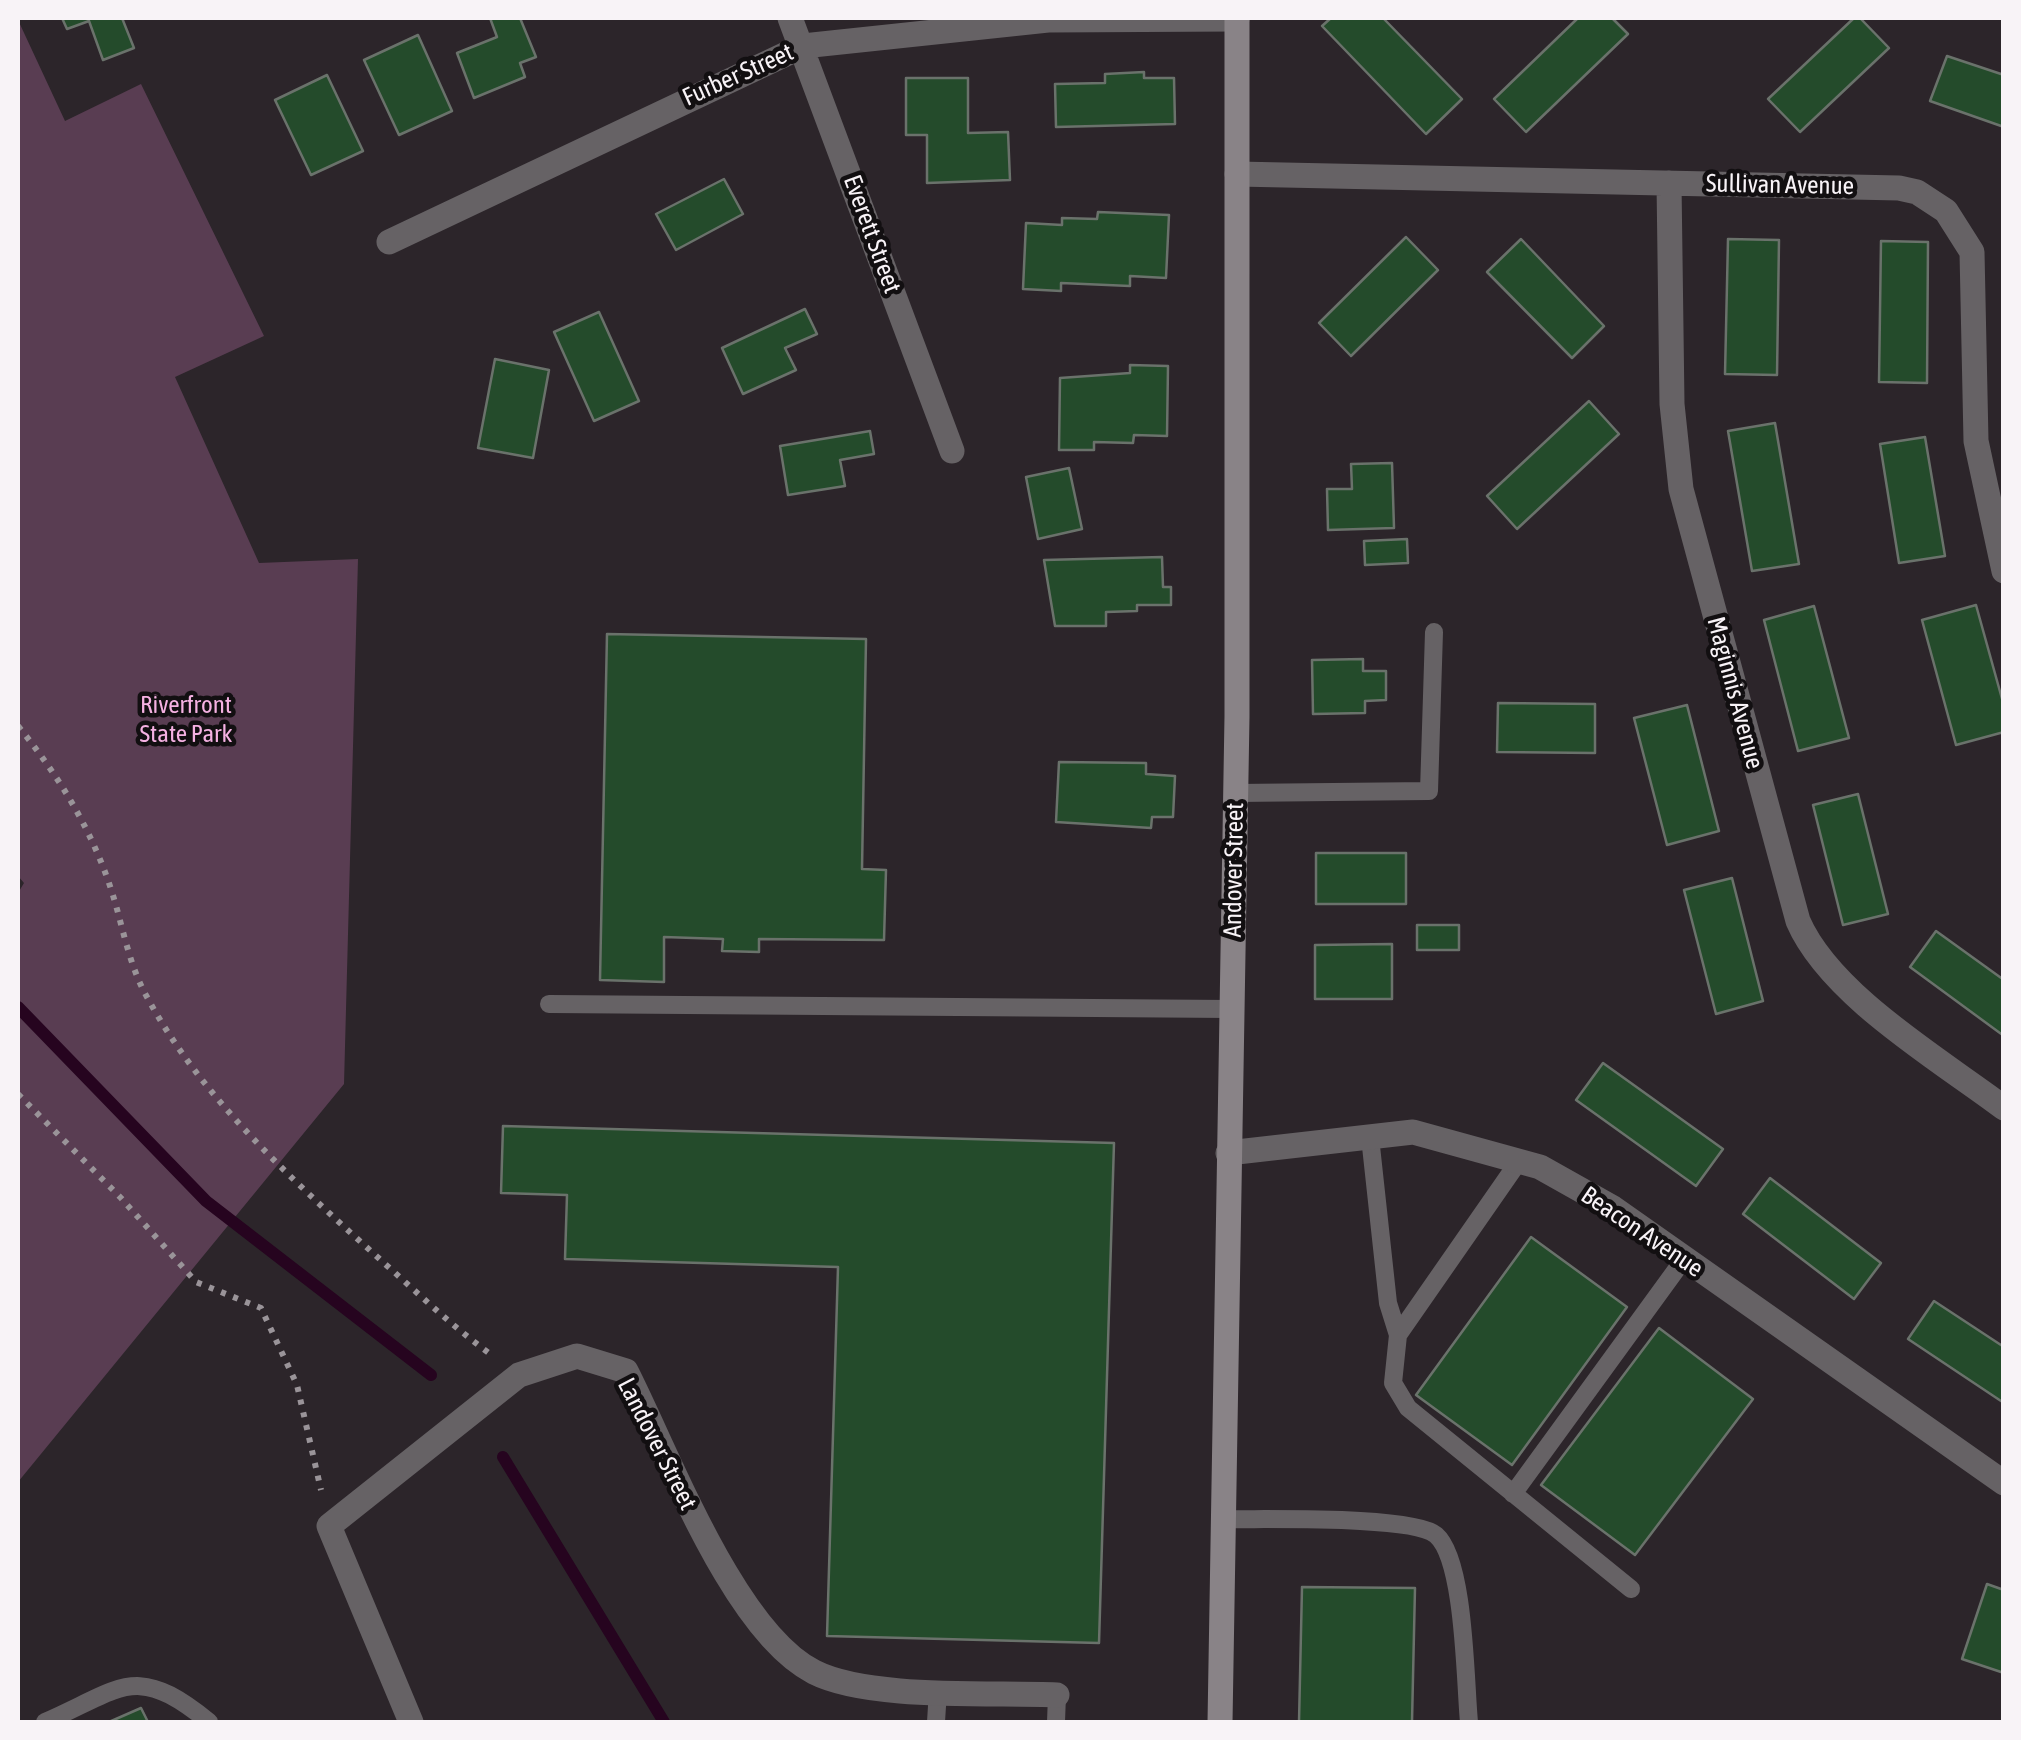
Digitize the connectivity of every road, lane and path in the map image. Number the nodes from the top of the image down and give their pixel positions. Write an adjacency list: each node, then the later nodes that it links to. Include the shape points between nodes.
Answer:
1 (790, 18): 5 (street, Everett Street)
2 (1237, 18): 3 (street, Furber Street); 6 (main road, Andover Street)
3 (1120, 19): 4 (street, Furber Street)
4 (1019, 20): 5 (street, Furber Street)
5 (802, 46): 8 (street, Furber Street); 9 (street, Everett Street)
6 (1237, 174): 7 (street, Sullivan Avenue); 13 (main road, Andover Street)
7 (1670, 183): 10 (street, Sullivan Avenue, via 1899,188 1933,200 1956,222 1975,269 1976,441); 17 (street, Maginnis Avenue, via 1674,446 1681,489 1798,921 1814,954 1840,983)
8 (389, 242)
9 (952, 451)
10 (2004, 571)
11 (1434, 632): 13 (lane, via 1429,791)
12 (18, 726): 23 (path, via 65,785 111,888 148,1001 210,1088 335,1223)
13 (1236, 792): 15 (main road, Andover Street)
14 (549, 1004): 15 (lane)
15 (1231, 1009): 19 (main road, Andover Street)
16 (18, 1094): 27 (path, via 196,1282 261,1308 297,1385)
17 (2004, 1108)
18 (1370, 1137): 19 (street, Beacon Avenue); 20 (street, Beacon Avenue, via 1413,1132); 22 (lane, via 1388,1303)
19 (1228, 1153): 26 (main road, Andover Street)
20 (1519, 1160): 21 (street, Beacon Avenue, via 1613,1208); 22 (lane)
21 (1684, 1259): 24 (street, Beacon Avenue); 25 (lane)
22 (1398, 1335): 25 (lane, via 1393,1383 1408,1408)
23 (519, 1375): 27 (street, Landover Street); 29 (street, Landover Street, via 577,1356 626,1371 699,1528 763,1628 814,1672 870,1687)
24 (2004, 1482)
25 (1513, 1494): 28 (lane)
26 (1222, 1519): 36 (main road, Andover Street); 37 (lane, via 1405,1524 1436,1535 1453,1564)
27 (329, 1526): 33 (street)
28 (1631, 1589)
29 (938, 1690): 30 (street, Landover Street); 34 (lane)
30 (1057, 1695): 35 (lane)
31 (44, 1722): 32 (lane, via 146,1683 176,1695)
32 (209, 1722)
33 (411, 1722)
34 (936, 1722)
35 (1056, 1722)
36 (1220, 1722)
37 (1470, 1722)

